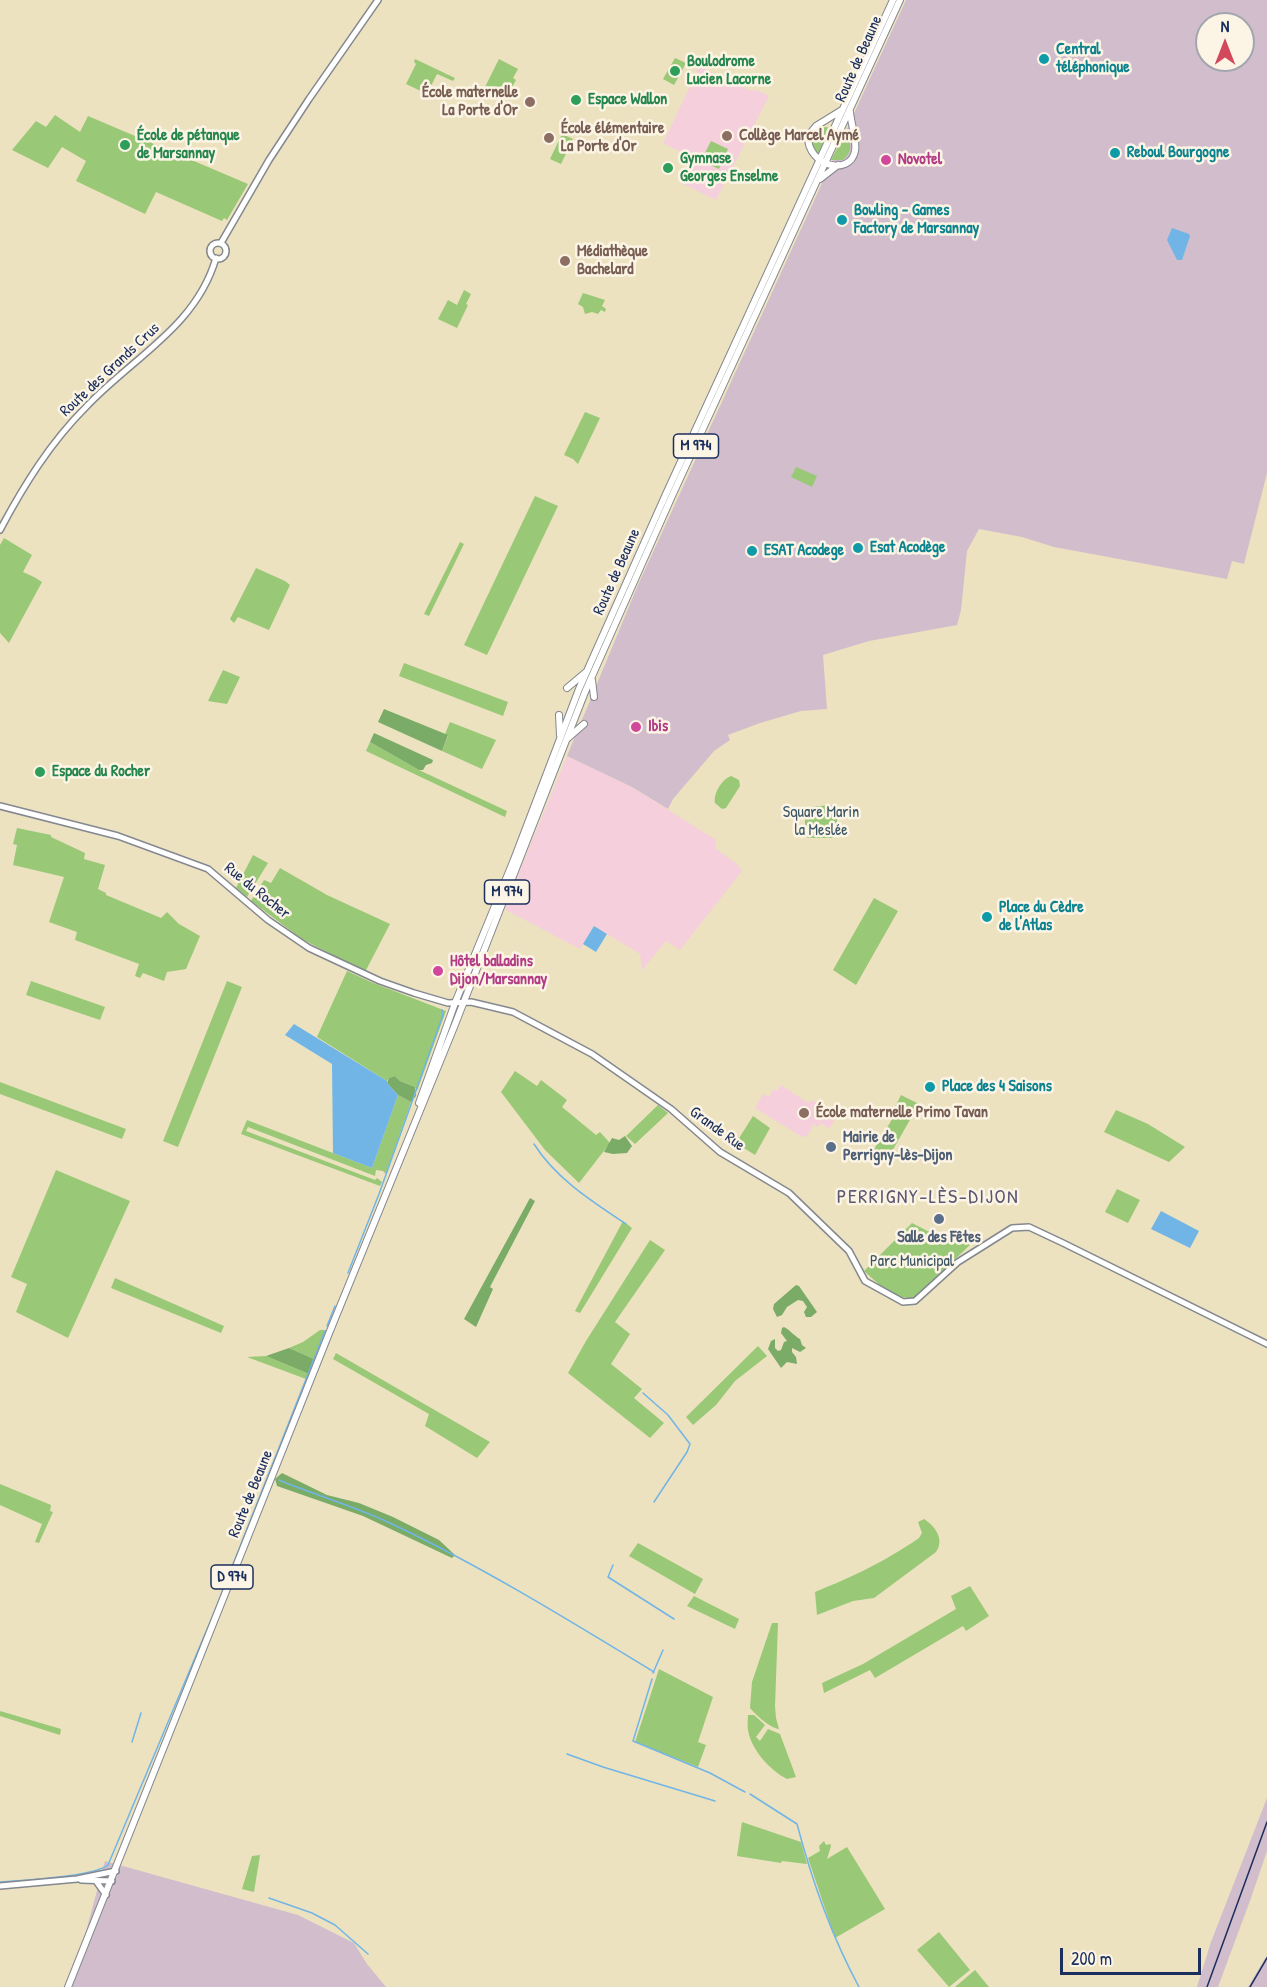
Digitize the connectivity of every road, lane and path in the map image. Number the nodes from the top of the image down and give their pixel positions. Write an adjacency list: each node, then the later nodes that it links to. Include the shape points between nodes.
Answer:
1 (378, 0): 12 (main road, via 269,160)
2 (893, 0): 4 (main road, Route de Beaune / M 974)
3 (900, 0): 4 (main road, Route de Beaune / M 974)
4 (847, 110): 5 (main road, Route de Beaune); 6 (main road, Route de Beaune / M 974); 7 (main road)
5 (822, 124): 6 (main road, Route de Beaune); 8 (main road, Route de Beaune, via 808,136)
6 (839, 127): 7 (main road, Route de Beaune); 9 (main road, Route de Beaune / M 974)
7 (854, 140): 10 (main road, via 853,157)
8 (813, 155): 9 (main road); 11 (main road)
9 (823, 162): 10 (main road); 11 (main road, Route de Beaune / M 974)
10 (839, 165): 11 (main road)
11 (815, 179): 15 (main road, Route de Beaune / M 974); 16 (main road, Route de Beaune / M 974)
12 (221, 243): 13 (main road, via 226,252 224,257); 13 (main road, via 211,247)
13 (216, 258): 14 (main road, Route des Grands Crus, via 203,291 176,327 100,393 48,449)
14 (0, 530)
15 (588, 669): 17 (main road); 21 (main road, Route de Beaune / M 974)
16 (591, 678): 18 (main road); 21 (main road, Route de Beaune / M 974)
17 (567, 688)
18 (594, 697)
19 (559, 715): 21 (main road)
20 (584, 724): 21 (main road)
21 (563, 740): 23 (main road, Route de Beaune / M 974); 24 (main road, Route de Beaune / M 974)
22 (0, 806): 24 (main road, Rue du Rocher, via 118,836 208,869 268,920 309,948 380,981)
23 (463, 1002): 24 (main road, Grande Rue); 25 (main road, M 974); 26 (main road, Grande Rue, via 517,1015 612,1067 671,1109 720,1152 789,1193 849,1251 865,1281 903,1302 919,1298 963,1259 1006,1230 1023,1226)
24 (455, 1003): 25 (main road, M 974)
25 (406, 1144): 27 (main road, Route de Beaune / M 974)
26 (1267, 1344)
27 (311, 1379): 28 (main road, Route de Beaune / D 974)
28 (116, 1870): 29 (main road); 31 (main road, Route de Beaune / D 974)
29 (77, 1879): 30 (main road); 32 (main road)
30 (96, 1881): 31 (main road); 33 (main road)
31 (112, 1881): 33 (main road, Route de Beaune / D 974)
32 (0, 1886)
33 (106, 1895): 34 (main road, Route de Beaune / D 974)
34 (68, 1987)

